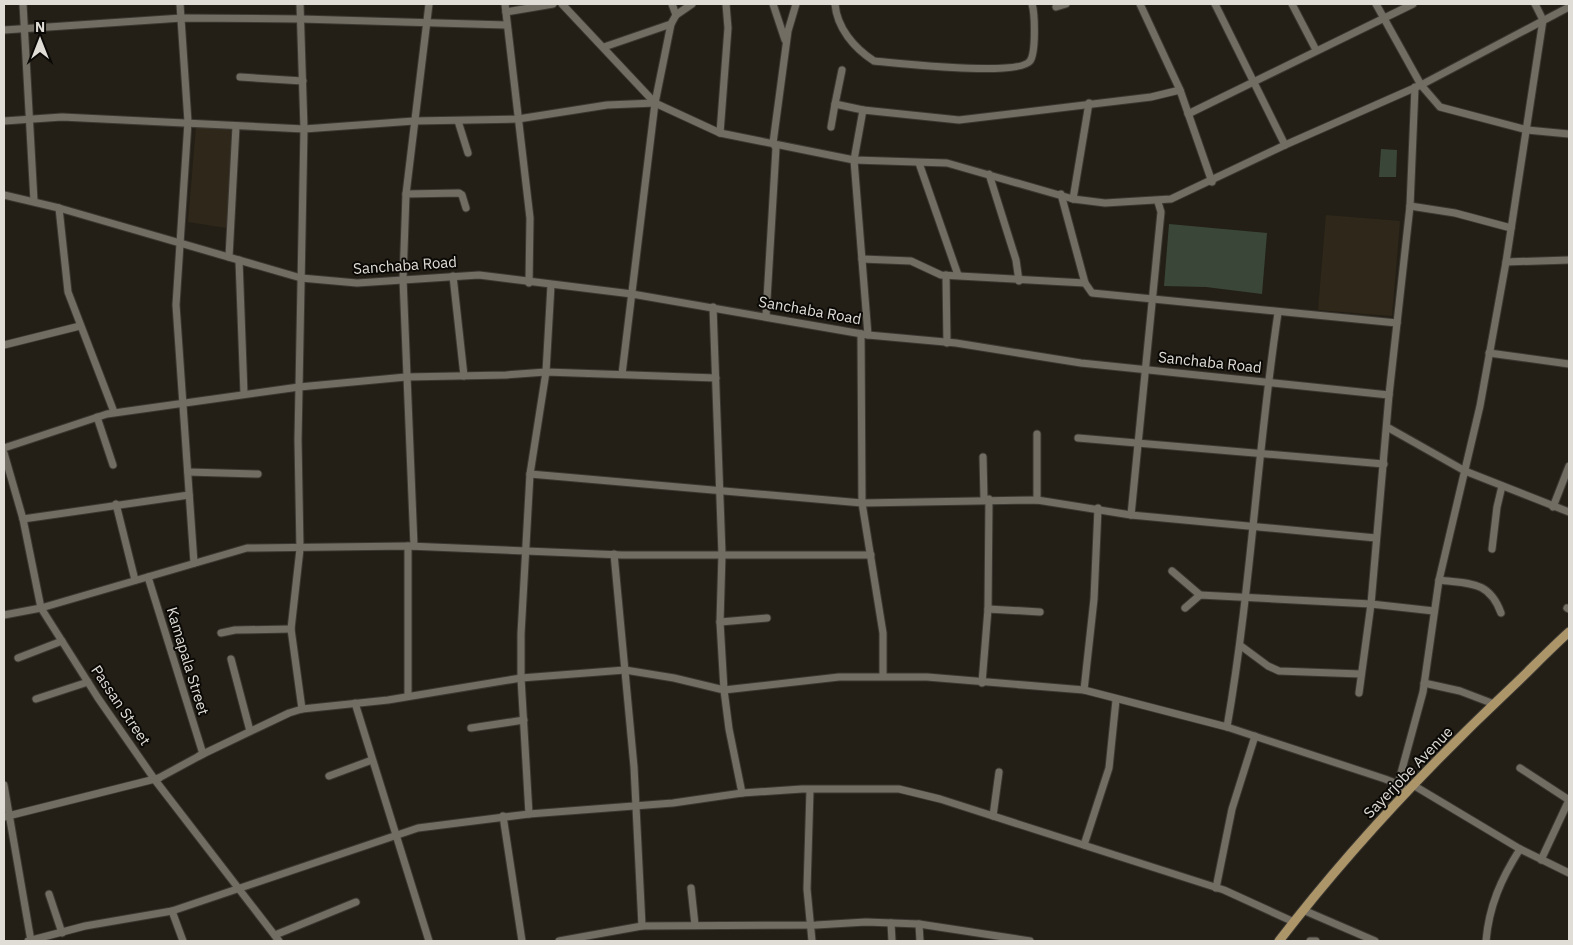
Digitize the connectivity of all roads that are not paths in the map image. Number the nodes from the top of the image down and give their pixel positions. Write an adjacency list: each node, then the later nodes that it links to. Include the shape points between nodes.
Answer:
1 (23, 4): 34 (street)
2 (180, 4): 27 (street)
3 (300, 4): 29 (street)
4 (429, 4): 31 (street)
5 (505, 4): 25 (street)
6 (553, 4): 22 (street)
7 (562, 4): 37 (street)
8 (672, 4): 26 (street)
9 (692, 4): 26 (street)
10 (726, 4): 60 (street, via 728,28)
11 (773, 4): 36 (street)
12 (796, 4): 36 (street)
13 (834, 4): 14 (street, via 840,26 859,51 874,61 983,70 1020,67 1030,62 1033,52)
14 (1032, 4)
15 (1066, 4): 23 (street)
16 (1140, 4): 44 (street)
17 (1216, 4): 42 (street)
18 (1292, 4): 38 (street)
19 (1376, 4): 28 (street)
20 (1413, 4): 28 (street)
21 (1535, 4): 30 (street)
22 (540, 5): 25 (street)
23 (1056, 6)
24 (1569, 7): 30 (street)
25 (506, 12): 33 (street)
26 (676, 15): 32 (street)
27 (182, 18): 29 (street); 34 (street); 55 (street)
28 (1383, 18): 38 (street); 43 (street)
29 (301, 19): 31 (street); 41 (street)
30 (1543, 20): 43 (street); 59 (street)
31 (426, 24): 33 (street); 54 (street)
32 (671, 24): 37 (street); 45 (street)
33 (506, 25): 52 (street)
34 (24, 29): 35 (street); 50 (street)
35 (4, 30)
36 (786, 43): 62 (street)
37 (604, 47): 45 (street)
38 (1316, 50): 42 (street)
39 (842, 70): 47 (street)
40 (240, 77): 41 (street)
41 (303, 80): 58 (street)
42 (1253, 82): 49 (street); 63 (street)
43 (1418, 86): 59 (street, via 1440,107); 63 (street); 75 (street)
44 (1180, 90): 46 (street); 49 (street)
45 (655, 103): 52 (street, via 607,105); 60 (street); 94 (street)
46 (1088, 103): 48 (street, via 959,120); 72 (street)
47 (835, 104): 48 (street); 57 (street)
48 (863, 110): 65 (street)
49 (1188, 114): 68 (street)
50 (28, 119): 53 (street); 55 (street, via 62,117); 73 (street)
51 (458, 120): 52 (street); 54 (street); 64 (street)
52 (518, 120): 91 (street, via 530,218)
53 (4, 121)
54 (414, 121): 58 (street); 69 (street)
55 (188, 122): 56 (street); 79 (street)
56 (236, 126): 58 (street); 80 (street)
57 (831, 127)
58 (304, 130): 88 (street)
59 (1527, 130): 61 (street); 78 (street)
60 (720, 133): 62 (street)
61 (1569, 134)
62 (773, 143): 65 (street); 98 (street, via 776,148 775,199)
63 (1284, 145): 68 (street)
64 (468, 153)
65 (854, 160): 66 (street); 81 (street)
66 (919, 163): 67 (street, via 947,163); 87 (street)
67 (989, 174): 70 (street); 90 (street, via 1016,260)
68 (1212, 182): 74 (street, via 1171,200)
69 (406, 194): 77 (street, via 459,193); 89 (street)
70 (1061, 194): 72 (street); 92 (street)
71 (4, 196): 73 (street, Sanchaba Road)
72 (1073, 199): 74 (street, via 1105,203)
73 (34, 201): 76 (street, Sanchaba Road)
74 (1158, 202): 95 (street, via 1161,212)
75 (1410, 206): 78 (street, via 1455,213); 99 (street)
76 (59, 208): 79 (street, Sanchaba Road); 100 (street, via 68,292)
77 (466, 208)
78 (1510, 228): 84 (street)
79 (180, 243): 80 (street, Sanchaba Road); 116 (street, via 176,306)
80 (229, 257): 82 (street, Sanchaba Road)
81 (862, 259): 85 (street, via 911,260); 101 (street)
82 (239, 260): 88 (street, Sanchaba Road); 114 (street)
83 (1569, 260): 84 (street)
84 (1506, 262): 104 (street)
85 (946, 275): 87 (street); 102 (street)
86 (453, 276): 89 (street, Sanchaba Road); 91 (street, Sanchaba Road, via 479,275); 109 (street)
87 (958, 276): 90 (street)
88 (300, 278): 89 (street, Sanchaba Road, via 338,283); 113 (street)
89 (403, 279): 110 (street)
90 (1019, 280): 92 (street)
91 (529, 283): 93 (street, Sanchaba Road)
92 (1086, 283): 95 (street, via 1092,293 1099,295)
93 (551, 285): 94 (street, Sanchaba Road); 107 (street)
94 (632, 294): 96 (street, Sanchaba Road); 108 (street)
95 (1151, 300): 97 (street); 106 (street)
96 (713, 306): 98 (street, Sanchaba Road); 111 (street)
97 (1278, 313): 99 (street); 112 (street)
98 (766, 316): 101 (street, Sanchaba Road)
99 (1397, 323): 115 (street)
100 (80, 326): 103 (street); 117 (street)
101 (864, 334): 102 (street, Sanchaba Road); 139 (street)
102 (948, 343): 106 (street, Sanchaba Road)
103 (4, 345)
104 (1489, 353): 105 (street); 130 (street)
105 (1569, 364)
106 (1145, 370): 112 (street, Sanchaba Road); 122 (street)
107 (546, 372): 108 (street); 109 (street); 133 (street)
108 (622, 374): 111 (street)
109 (464, 376): 110 (street)
110 (406, 377): 113 (street); 148 (street)
111 (716, 378): 135 (street)
112 (1268, 382): 115 (street, Sanchaba Road); 125 (street)
113 (299, 387): 114 (street); 149 (street)
114 (244, 394): 116 (street)
115 (1389, 395): 119 (street)
116 (184, 402): 117 (street); 131 (street)
117 (114, 412): 118 (street)
118 (97, 417): 123 (street); 128 (street)
119 (1387, 427): 127 (street); 130 (street)
120 (1037, 434): 138 (street)
121 (1078, 438): 122 (street)
122 (1139, 445): 125 (street); 144 (street)
123 (4, 448)
124 (4, 453): 145 (street, Passan Street)
125 (1260, 453): 127 (street); 146 (street)
126 (983, 457): 137 (street)
127 (1384, 464): 147 (street)
128 (113, 465)
129 (1569, 466): 141 (street)
130 (1465, 471): 134 (street); 159 (street)
131 (188, 472): 132 (street); 136 (street)
132 (258, 474)
133 (530, 474): 135 (street); 151 (street)
134 (1502, 486): 141 (street); 150 (street)
135 (719, 491): 139 (street); 153 (street)
136 (189, 496): 140 (street); 155 (street)
137 (987, 499): 138 (street); 139 (street); 165 (street)
138 (1037, 500): 142 (street)
139 (862, 503): 154 (street)
140 (116, 504): 145 (street); 158 (street)
141 (1553, 506): 143 (street)
142 (1098, 508): 144 (street); 187 (street, via 1094,599)
143 (1569, 512)
144 (1131, 515): 146 (street)
145 (24, 518): 163 (street, Passan Street)
146 (1252, 526): 147 (street); 161 (street)
147 (1376, 538): 162 (street)
148 (411, 546): 149 (street); 151 (street); 189 (street)
149 (300, 549): 155 (street, via 247,548); 172 (street)
150 (1492, 549)
151 (525, 551): 152 (street); 182 (street)
152 (614, 554): 153 (street); 179 (street)
153 (722, 554): 154 (street); 171 (street)
154 (871, 555): 181 (street, via 883,633)
155 (194, 562): 157 (street)
156 (1172, 571): 160 (street)
157 (148, 577): 158 (street); 203 (street, Kamapala Street, via 203,754)
158 (134, 580): 163 (street)
159 (1439, 580): 166 (street); 168 (street, via 1484,587)
160 (1200, 595): 161 (street); 164 (street)
161 (1244, 596): 162 (street); 176 (street)
162 (1371, 604): 166 (street); 180 (street)
163 (42, 608): 169 (street); 175 (street, Passan Street)
164 (1185, 608)
165 (988, 610): 167 (street); 184 (street)
166 (1434, 611): 185 (street)
167 (1040, 612)
168 (1502, 613)
169 (4, 615)
170 (767, 618): 171 (street)
171 (720, 622): 186 (street)
172 (291, 629): 173 (street); 194 (street)
173 (221, 632)
174 (1569, 632): 193 (main road, Sayerjobe Avenue)
175 (62, 642): 177 (street); 183 (street, Passan Street)
176 (1241, 646): 180 (street, via 1279,671); 196 (street)
177 (18, 658)
178 (231, 659): 198 (street)
179 (625, 670): 182 (street); 186 (street); 212 (street)
180 (1361, 674): 188 (street)
181 (883, 676): 184 (street, via 927,676); 186 (street, via 839,677)
182 (521, 678): 189 (street); 195 (street)
183 (88, 682): 190 (street); 205 (street, Passan Street)
184 (982, 683): 187 (street)
185 (1424, 683): 193 (street, via 1460,691); 206 (street)
186 (724, 690): 210 (street)
187 (1084, 690): 191 (street)
188 (1359, 693)
189 (408, 696): 192 (street)
190 (36, 699)
191 (1116, 700): 196 (street); 218 (street, via 1108,768)
192 (355, 703): 194 (street); 200 (street)
193 (1494, 704): 208 (main road, Sayerjobe Avenue)
194 (302, 710): 198 (street)
195 (524, 720): 197 (street); 213 (street)
196 (1226, 727): 199 (street)
197 (471, 728)
198 (250, 732): 203 (street)
199 (1254, 736): 206 (street); 223 (street, via 1232,809)
200 (372, 760): 204 (street); 217 (street)
201 (1520, 768): 211 (street)
202 (999, 772): 215 (street)
203 (163, 776): 205 (street)
204 (329, 776)
205 (155, 780): 216 (street); 224 (street, Passan Street)
206 (1398, 784): 208 (street)
207 (4, 785): 216 (street)
208 (1410, 788): 219 (street); 227 (main road, Sayerjobe Avenue)
209 (810, 790): 210 (street); 215 (street, via 899,789); 233 (street)
210 (742, 793): 212 (street)
211 (1569, 800): 220 (street)
212 (636, 807): 213 (street); 234 (street)
213 (529, 814): 214 (street)
214 (503, 816): 217 (street, via 418,828); 241 (street)
215 (993, 816): 218 (street)
216 (6, 817): 238 (street)
217 (395, 836): 224 (street); 240 (street)
218 (1084, 845): 223 (street)
219 (1520, 849): 220 (street); 251 (street, via 1493,899)
220 (1541, 860): 221 (street)
221 (1569, 874)
222 (691, 888): 232 (street)
223 (1216, 888): 229 (street)
224 (238, 890): 228 (street); 236 (street, Passan Street)
225 (49, 894): 235 (street)
226 (356, 902): 236 (street)
227 (1303, 910): 229 (main road, Sayerjobe Avenue); 237 (street)
228 (172, 911): 235 (street); 239 (street)
229 (1294, 922): 247 (main road, Sayerjobe Avenue)
230 (891, 923): 231 (street); 233 (street); 244 (street)
231 (919, 924): 245 (street); 246 (street)
232 (695, 925): 233 (street); 234 (street)
233 (809, 925): 243 (street)
234 (642, 926): 242 (street)
235 (62, 933): 238 (street)
236 (277, 938)
237 (1367, 940): 250 (street)
238 (30, 941)
239 (183, 941)
240 (429, 941)
241 (522, 941)
242 (559, 941)
243 (812, 941)
244 (892, 941)
245 (920, 941)
246 (1030, 941)
247 (1279, 941)
248 (1310, 941): 249 (street)
249 (1316, 941)
250 (1375, 941)
251 (1486, 941)

